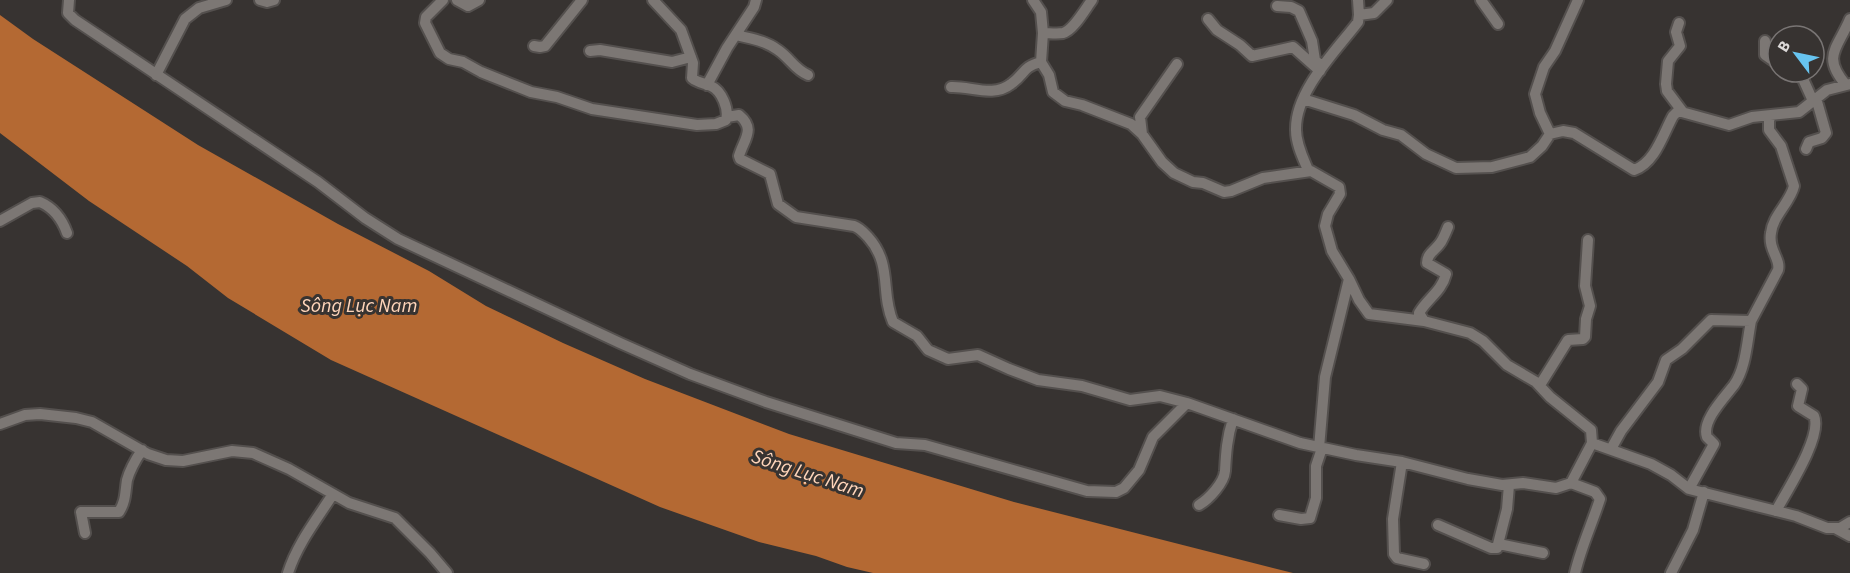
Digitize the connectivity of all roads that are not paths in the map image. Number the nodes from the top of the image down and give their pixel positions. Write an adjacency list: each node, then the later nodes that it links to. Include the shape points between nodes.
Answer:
1 (69, 0): 33 (street, via 70,16)
2 (226, 0): 33 (street, via 199,8 185,19)
3 (260, 0): 4 (street)
4 (274, 0)
5 (443, 0): 43 (street, via 425,20 440,53 504,82 592,109 674,123 703,126)
6 (457, 0): 7 (street, via 468,6)
7 (479, 0)
8 (582, 0): 26 (street, via 545,46)
9 (653, 0): 29 (street, via 681,30)
10 (756, 0): 24 (street)
11 (1033, 0): 23 (street, via 1041,12)
12 (1092, 0): 23 (street, via 1068,31)
13 (1358, 0): 18 (street)
14 (1387, 0): 18 (street, via 1374,13)
15 (1481, 0): 22 (street)
16 (1578, 0): 45 (street, via 1535,94)
17 (1277, 6): 32 (street, via 1299,11)
18 (1359, 15): 32 (street, via 1358,22)
19 (1208, 19): 32 (street, via 1216,30 1252,56 1293,47)
20 (1850, 19): 37 (street, via 1832,61 1838,76)
21 (1679, 23): 41 (street, via 1676,32 1680,46 1666,64 1666,88)
22 (1498, 24)
23 (1043, 33): 30 (street)
24 (736, 35): 34 (street, via 777,49 798,71); 36 (street)
25 (1765, 41): 28 (street)
26 (534, 46)
27 (590, 51): 29 (street, via 672,62)
28 (1766, 55)
29 (691, 57): 36 (street, via 692,78)
30 (1041, 62): 38 (street, via 1025,68 1011,84 995,91); 44 (street, via 1053,92 1060,99 1131,124)
31 (1177, 64): 44 (street, via 1140,117)
32 (1321, 69): 39 (street)
33 (156, 75): 57 (street, via 318,182 380,228 439,260 620,344 766,402 896,443 925,445 1087,490 1116,492 1139,470 1153,437)
34 (808, 75)
35 (1806, 84): 40 (street)
36 (707, 85): 43 (street, via 720,94)
37 (1848, 85): 40 (street, via 1827,90)
38 (951, 87)
39 (1304, 99): 45 (street, via 1348,112 1401,135 1426,154 1456,168 1492,167 1530,157); 47 (street, via 1298,111 1296,132)
40 (1814, 99): 42 (street, via 1799,112); 46 (street, via 1826,133 1809,142)
41 (1682, 111): 42 (street, via 1726,125); 45 (street, via 1673,116 1651,156 1634,170 1574,133)
42 (1771, 116): 54 (street, via 1769,130 1781,147 1794,186 1771,230 1771,248 1778,270)
43 (727, 117): 57 (street, via 739,115 747,124 749,132 740,159 770,174 778,204 796,217 854,226 868,237 879,251 893,322 917,336 928,350 948,360 978,355 1038,380 1082,386 1120,399 1160,396)
44 (1142, 134): 47 (street, via 1174,172 1224,192 1263,178)
45 (1550, 134)
46 (1806, 149)
47 (1308, 171): 52 (street, via 1330,180 1341,191 1325,226 1332,251)
48 (0, 221): 50 (street, via 40,201 63,222)
49 (1448, 227): 53 (street, via 1427,260 1427,264 1446,274 1436,294 1419,313)
50 (67, 233)
51 (1588, 240): 56 (street, via 1585,286 1590,306 1585,337 1568,340)
52 (1349, 279): 53 (street, via 1369,314); 61 (street, via 1325,377)
53 (1424, 321): 56 (street, via 1470,333 1507,365)
54 (1751, 321): 62 (street, via 1706,323 1682,350 1666,360 1658,382); 67 (street, via 1740,374 1706,429 1714,444)
55 (1797, 384): 71 (street, via 1802,389 1798,406 1814,416 1815,429)
56 (1540, 385): 60 (street, via 1591,430)
57 (1187, 403): 58 (street)
58 (1233, 419): 61 (street); 70 (street, via 1225,449 1224,474 1207,500)
59 (0, 424): 63 (street, via 25,415 76,418 92,422)
60 (1592, 443): 62 (street); 65 (street)
61 (1321, 448): 64 (street); 72 (street, via 1310,518)
62 (1611, 449): 67 (street, via 1651,464)
63 (142, 450): 69 (street, via 174,461 232,451 254,453); 76 (street, via 131,469 119,512 81,512)
64 (1402, 462): 66 (street); 80 (street, via 1393,519 1394,554)
65 (1571, 483): 66 (street, via 1556,488); 83 (street, via 1595,492 1600,499)
66 (1509, 485): 78 (street, via 1509,503)
67 (1689, 489): 68 (street)
68 (1704, 492): 71 (street); 84 (street, via 1693,530)
69 (333, 494): 81 (street, via 295,551); 82 (street, via 395,518)
70 (1199, 505)
71 (1776, 511): 75 (street)
72 (1280, 516)
73 (1850, 522): 75 (street)
74 (1438, 525): 78 (street, via 1491,548)
75 (1837, 529): 77 (street)
76 (85, 533)
77 (1850, 536)
78 (1499, 544): 79 (street)
79 (1543, 553)
80 (1424, 564)
81 (288, 573)
82 (447, 573)
83 (1575, 573)
84 (1671, 573)

